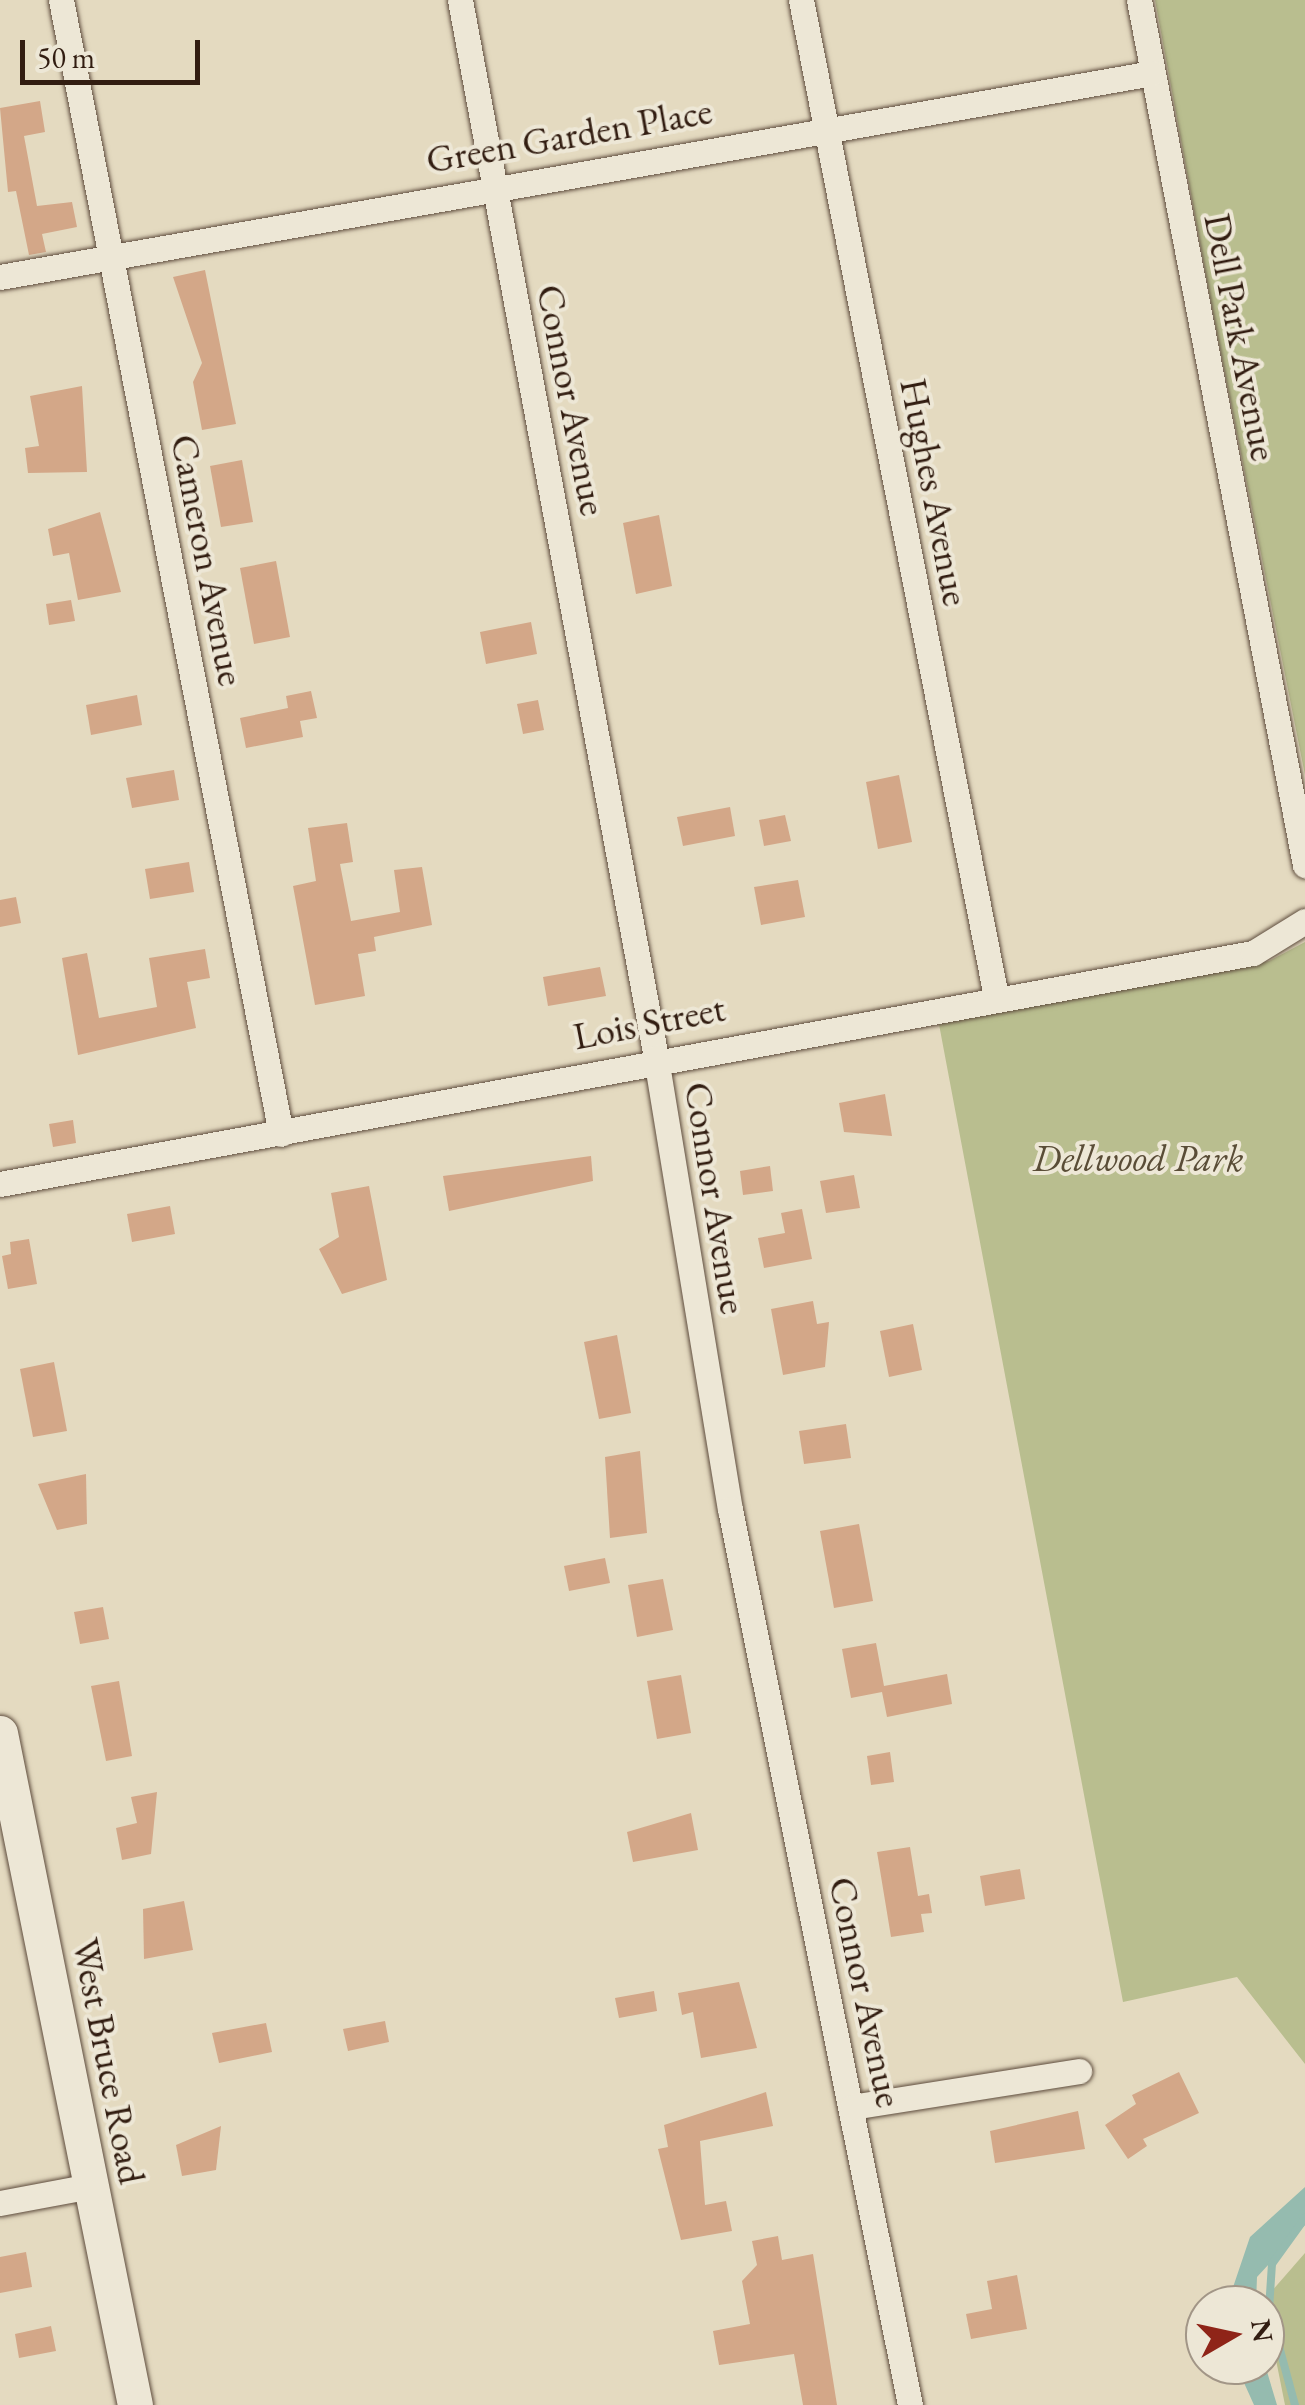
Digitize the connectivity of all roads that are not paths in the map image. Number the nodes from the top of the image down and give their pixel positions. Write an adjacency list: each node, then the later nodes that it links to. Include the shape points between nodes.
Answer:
1 (61, 0): 8 (street, Cameron Avenue)
2 (460, 0): 7 (street, Connor Avenue)
3 (801, 0): 6 (street, Hughes Avenue)
4 (1139, 0): 5 (street, Dell Park Avenue)
5 (1152, 73): 6 (street, Green Garden Place); 10 (street, Dell Park Avenue)
6 (824, 126): 7 (street, Green Garden Place); 12 (street, Hughes Avenue)
7 (494, 187): 8 (street, Green Garden Place); 13 (street, Connor Avenue)
8 (112, 257): 9 (street, Green Garden Place); 14 (street, Cameron Avenue)
9 (0, 277)
10 (1305, 865)
11 (1305, 921): 12 (street, Lois Street, via 1253,953)
12 (996, 997): 13 (street, Lois Street)
13 (656, 1058): 14 (street, Lois Street); 18 (street, Connor Avenue, via 730,1509)
14 (280, 1134): 15 (street, Lois Street)
15 (0, 1184)
16 (2, 1749): 19 (street, West Bruce Road)
17 (1079, 2071): 18 (street)
18 (852, 2106): 22 (street, Connor Avenue)
19 (91, 2186): 20 (street); 21 (street, West Bruce Road)
20 (0, 2203)
21 (135, 2405)
22 (910, 2405)

